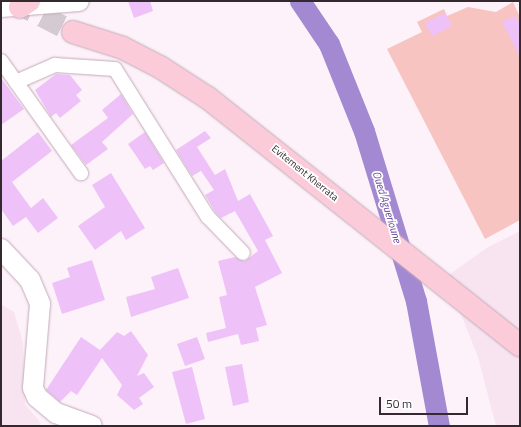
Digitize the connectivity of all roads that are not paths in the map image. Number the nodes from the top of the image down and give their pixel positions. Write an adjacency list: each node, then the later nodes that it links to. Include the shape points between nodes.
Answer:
1 (79, 1): 2 (main road)
2 (17, 5)
3 (73, 32): 9 (main road, Evitement Kherrata, via 123,48 160,67 274,148)
4 (1, 60): 5 (street)
5 (16, 82): 6 (street); 8 (street, via 55,65 115,70 208,218)
6 (81, 173)
7 (1, 249): 10 (main road, via 36,292 40,304 33,388)
8 (244, 253)
9 (520, 345)
10 (55, 419): 11 (main road)
11 (92, 426)

